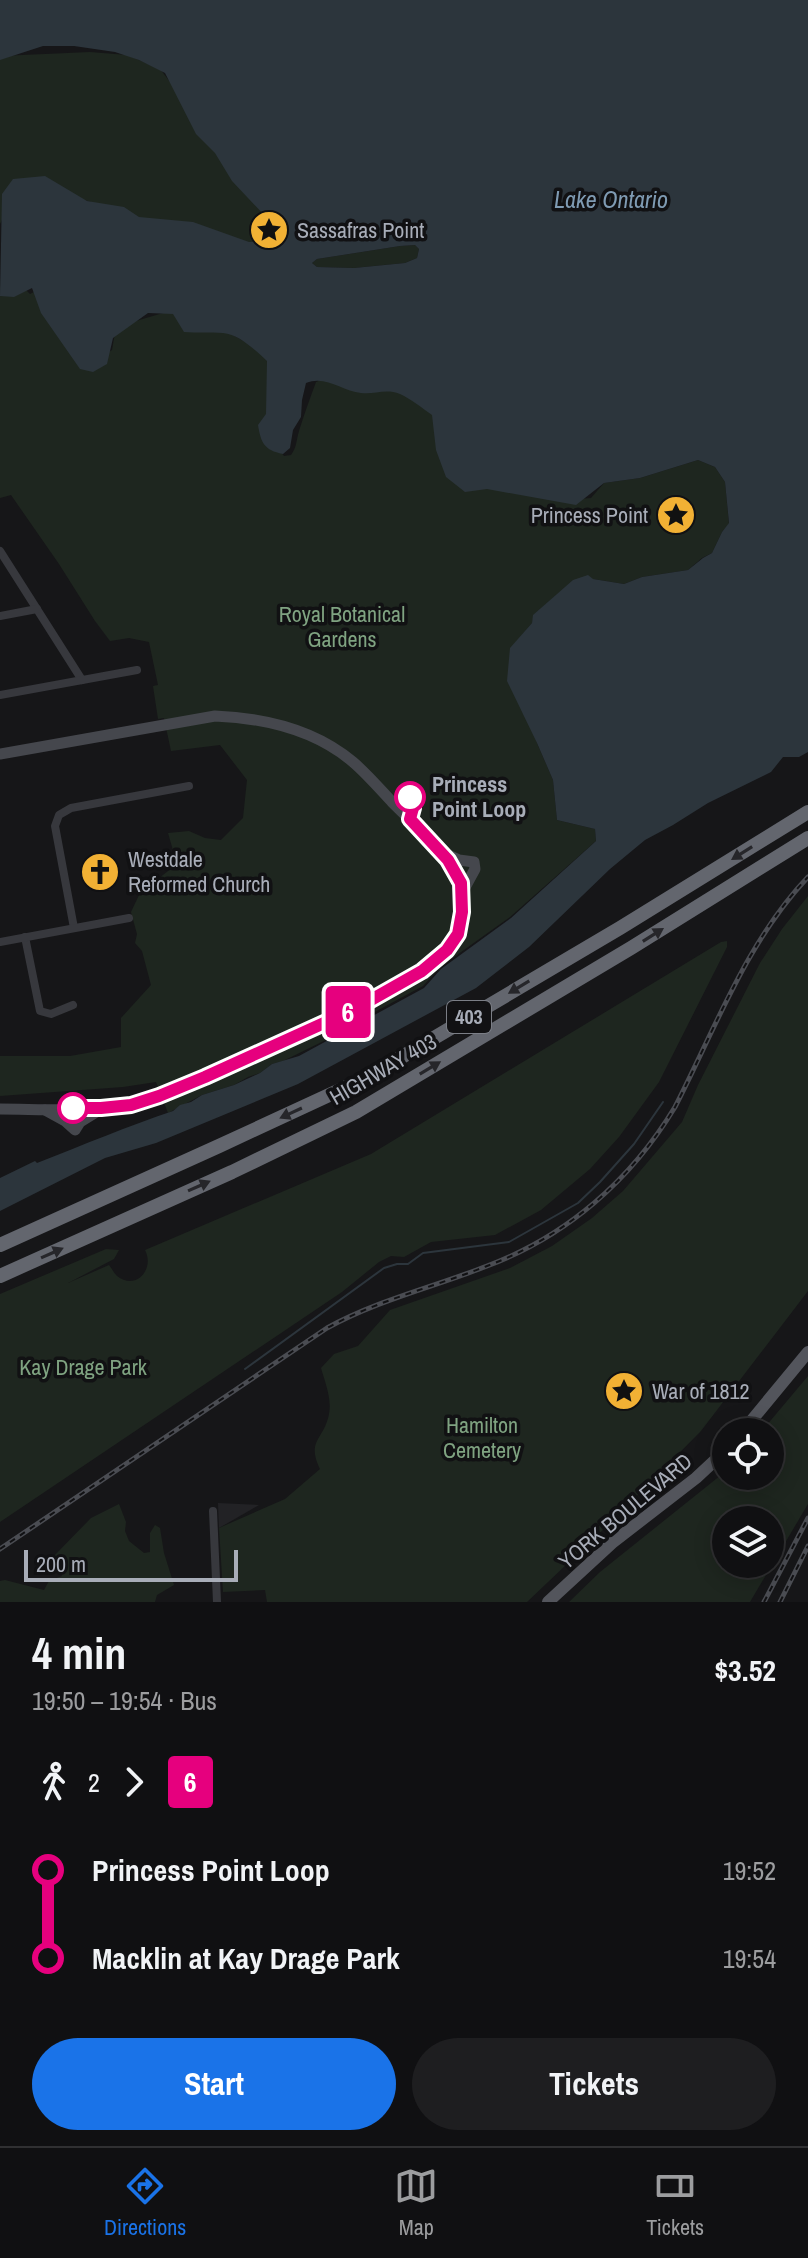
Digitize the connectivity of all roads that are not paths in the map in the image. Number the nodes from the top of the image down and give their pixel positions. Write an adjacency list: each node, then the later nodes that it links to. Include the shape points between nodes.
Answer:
1 (0, 551): 2 (street)
2 (37, 609): 3 (street); 5 (street)
3 (0, 616)
4 (137, 670): 5 (street)
5 (82, 680): 6 (street)
6 (0, 695)
7 (0, 754): 11 (street, via 215,716 261,720 297,730 342,754)
8 (189, 786): 14 (street, via 71,808 59,815 55,826)
9 (808, 812): 21 (highway, HIGHWAY 403 / 403, one-way to 21, via 368,1077)
10 (808, 838): 22 (highway, HIGHWAY 403 / 403, one-way to 10, via 356,1112)
11 (442, 852): 12 (street); 12 (street, via 474,862)
12 (463, 893): 18 (street, via 458,934 422,971 250,1058 159,1096)
13 (129, 918): 14 (street)
14 (74, 928): 15 (street)
15 (25, 937): 16 (street); 17 (street, via 40,1011 51,1014)
16 (0, 942)
17 (73, 1005)
18 (101, 1108): 20 (street); 20 (street, via 75,1130)
19 (0, 1109): 20 (street)
20 (41, 1109)
21 (0, 1245)
22 (0, 1276)
23 (808, 1352): 24 (main road)
24 (754, 1418)
25 (712, 1463): 28 (main road, YORK BOULEVARD)
26 (213, 1511): 27 (street)
27 (217, 1602)
28 (548, 1602)

